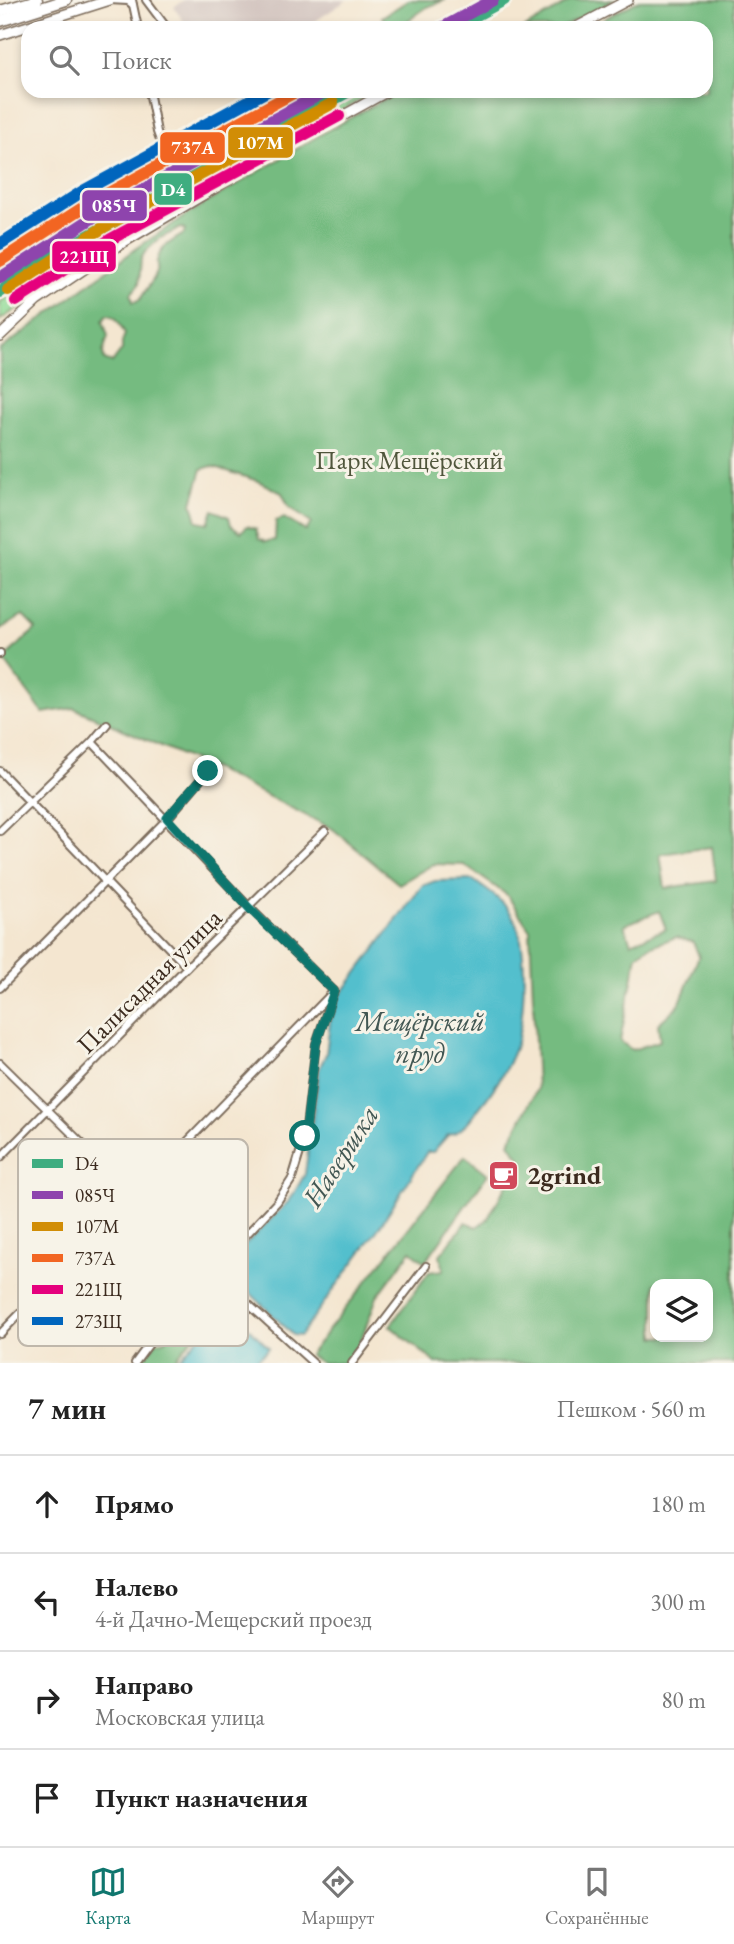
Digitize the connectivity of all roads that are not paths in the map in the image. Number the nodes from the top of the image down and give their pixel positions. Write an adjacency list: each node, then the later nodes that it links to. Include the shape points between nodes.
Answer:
1 (37, 0): 8 (main road)
2 (66, 0): 7 (main road)
3 (110, 0): 6 (street); 10 (street)
4 (146, 0): 12 (street)
5 (628, 0): 13 (street)
6 (133, 2): 11 (street)
7 (48, 3): 9 (main road); 10 (street, via 51,14)
8 (0, 11)
9 (0, 21)
10 (46, 21)
11 (137, 21)
12 (162, 21)
13 (588, 21)
14 (21, 29): 15 (street)
15 (0, 35)
16 (150, 98): 18 (street)
17 (375, 98): 19 (street, via 124,242 37,301)
18 (162, 146)
19 (0, 336)
20 (107, 724): 21 (street)
21 (92, 742): 24 (street); 25 (street)
22 (0, 771): 24 (street)
23 (208, 771): 25 (street)
24 (30, 801): 26 (street); 28 (street)
25 (167, 818): 28 (street); 29 (street)
26 (0, 831)
27 (325, 831): 29 (street, Палисадная улица)
28 (106, 880): 30 (street); 31 (street)
29 (249, 908): 30 (street, Палисадная улица); 32 (street)
30 (187, 967): 34 (street, Палисадная улица)
31 (0, 988)
32 (334, 991): 37 (street); 40 (street, via 316,1044 305,1136 292,1179 277,1202)
33 (0, 1063): 34 (street)
34 (48, 1111): 35 (street, Палисадная улица); 36 (street)
35 (19, 1139)
36 (77, 1139)
37 (191, 1139)
38 (18, 1140): 39 (street, Палисадная улица)
39 (0, 1158)
40 (248, 1231)
41 (426, 1266): 48 (street)
42 (248, 1303): 47 (street)
43 (18, 1316): 44 (street)
44 (0, 1334)
45 (148, 1346): 46 (street)
46 (135, 1363)
47 (313, 1363)
48 (352, 1363)

